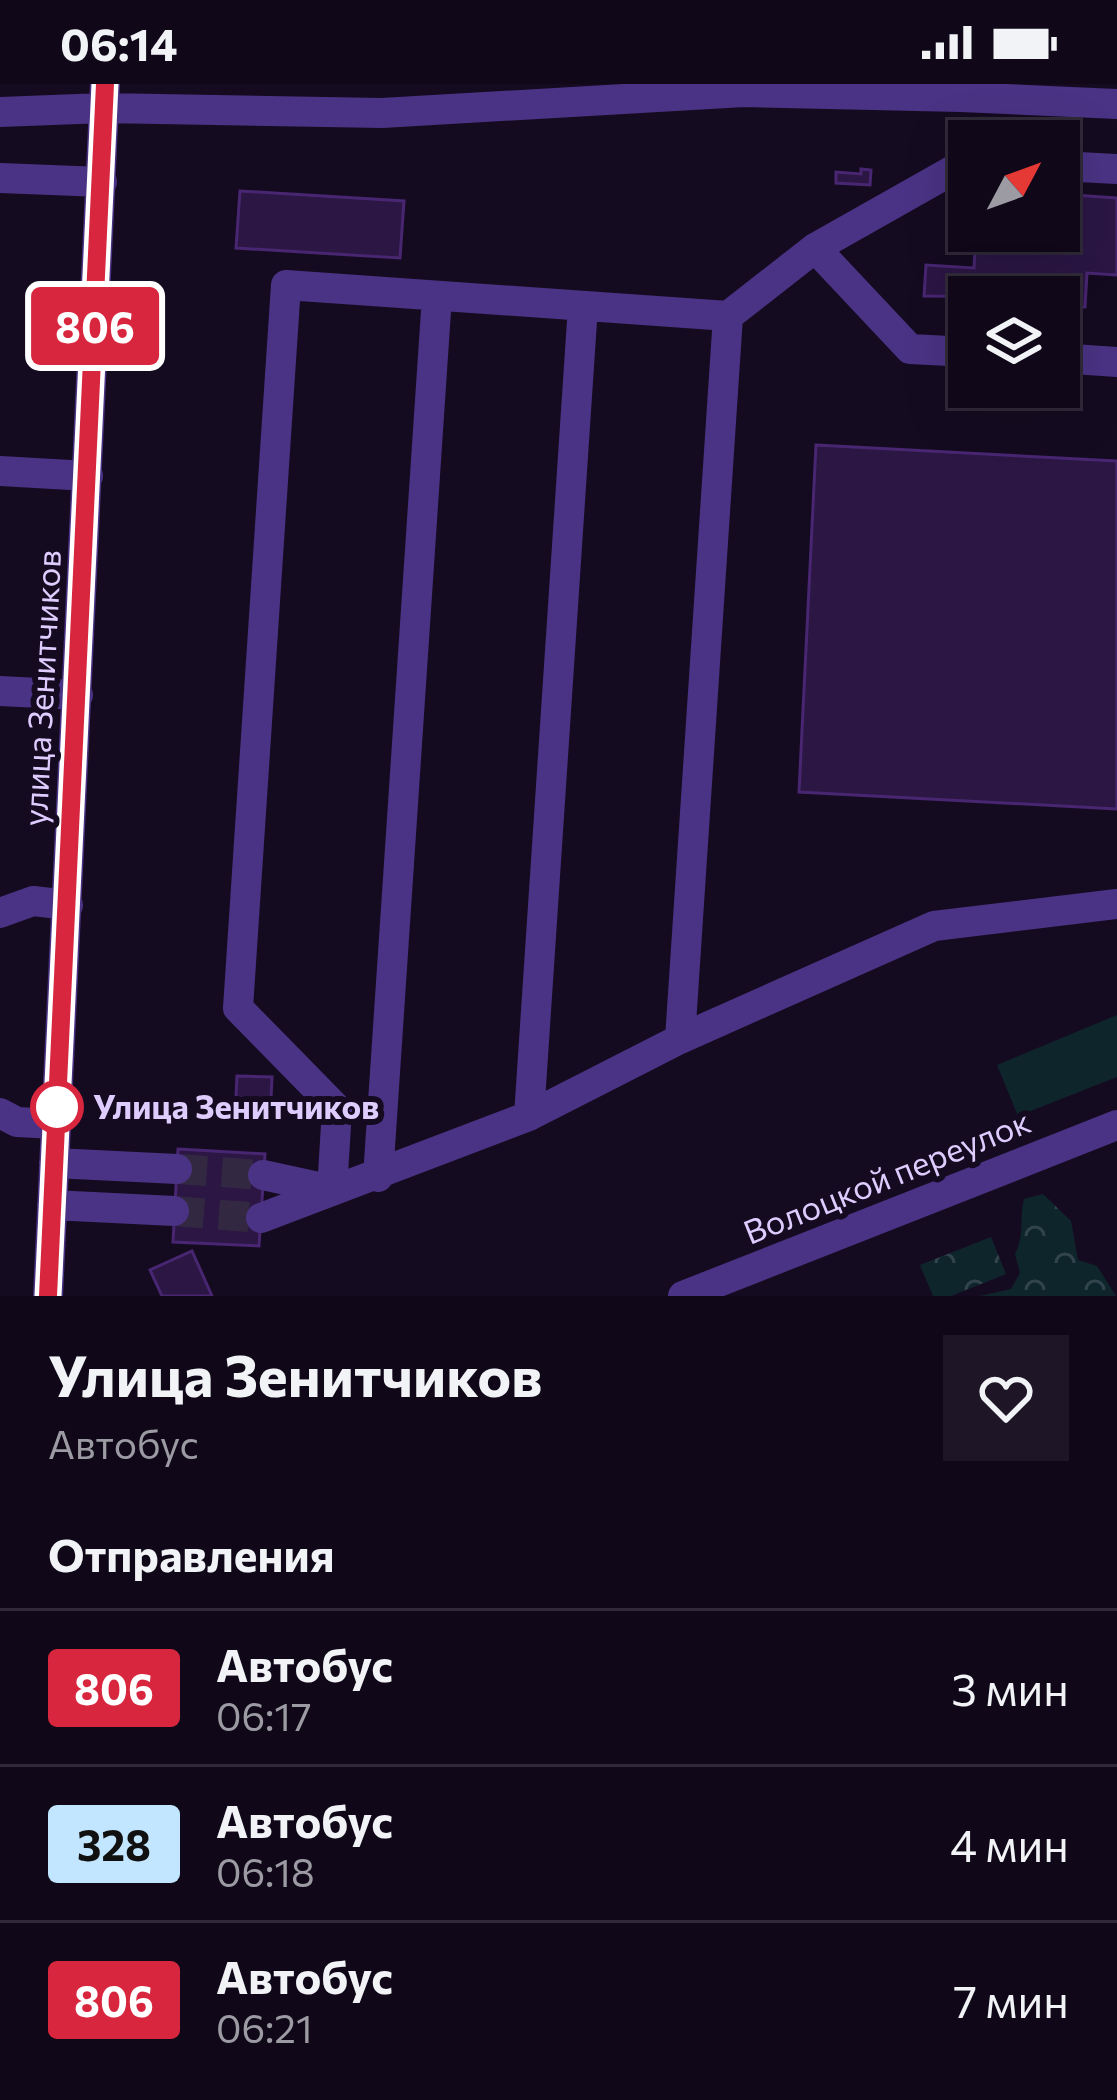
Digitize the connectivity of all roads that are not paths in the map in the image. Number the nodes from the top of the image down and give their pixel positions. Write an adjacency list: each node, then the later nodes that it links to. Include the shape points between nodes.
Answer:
1 (961, 90): 2 (street, via 744,92 382,113); 3 (street)
2 (104, 96): 4 (street); 9 (street, улица Зенитчиков)
3 (1117, 104)
4 (0, 112)
5 (1080, 167): 6 (street)
6 (1117, 169)
7 (948, 173): 10 (street)
8 (0, 178): 9 (street)
9 (102, 182): 18 (street, улица Зенитчиков)
10 (814, 248): 13 (street); 14 (street, via 910,349)
11 (437, 296): 12 (street); 32 (street); 33 (street, via 286,285 238,1008 337,1108)
12 (583, 306): 13 (street); 26 (street)
13 (728, 316): 24 (street)
14 (948, 351)
15 (1080, 359): 16 (street)
16 (1117, 362)
17 (0, 471): 18 (street)
18 (88, 476): 20 (street, улица Зенитчиков)
19 (0, 691): 20 (street)
20 (78, 694): 22 (street, улица Зенитчиков)
21 (1117, 904): 24 (street, via 934,926)
22 (68, 905): 23 (street, via 33,901); 27 (street, улица Зенитчиков)
23 (0, 914)
24 (680, 1039): 26 (street)
25 (0, 1113): 27 (street)
26 (529, 1116): 32 (street)
27 (56, 1124): 29 (street, улица Зенитчиков)
28 (1116, 1129): 38 (street, Волоцкой переулок)
29 (54, 1163): 30 (street); 34 (street, улица Зенитчиков)
30 (177, 1169)
31 (263, 1175): 33 (street)
32 (378, 1178): 33 (street)
33 (332, 1190): 36 (street)
34 (52, 1205): 35 (street); 37 (street, улица Зенитчиков)
35 (174, 1211)
36 (261, 1218)
37 (48, 1296)
38 (683, 1296)

